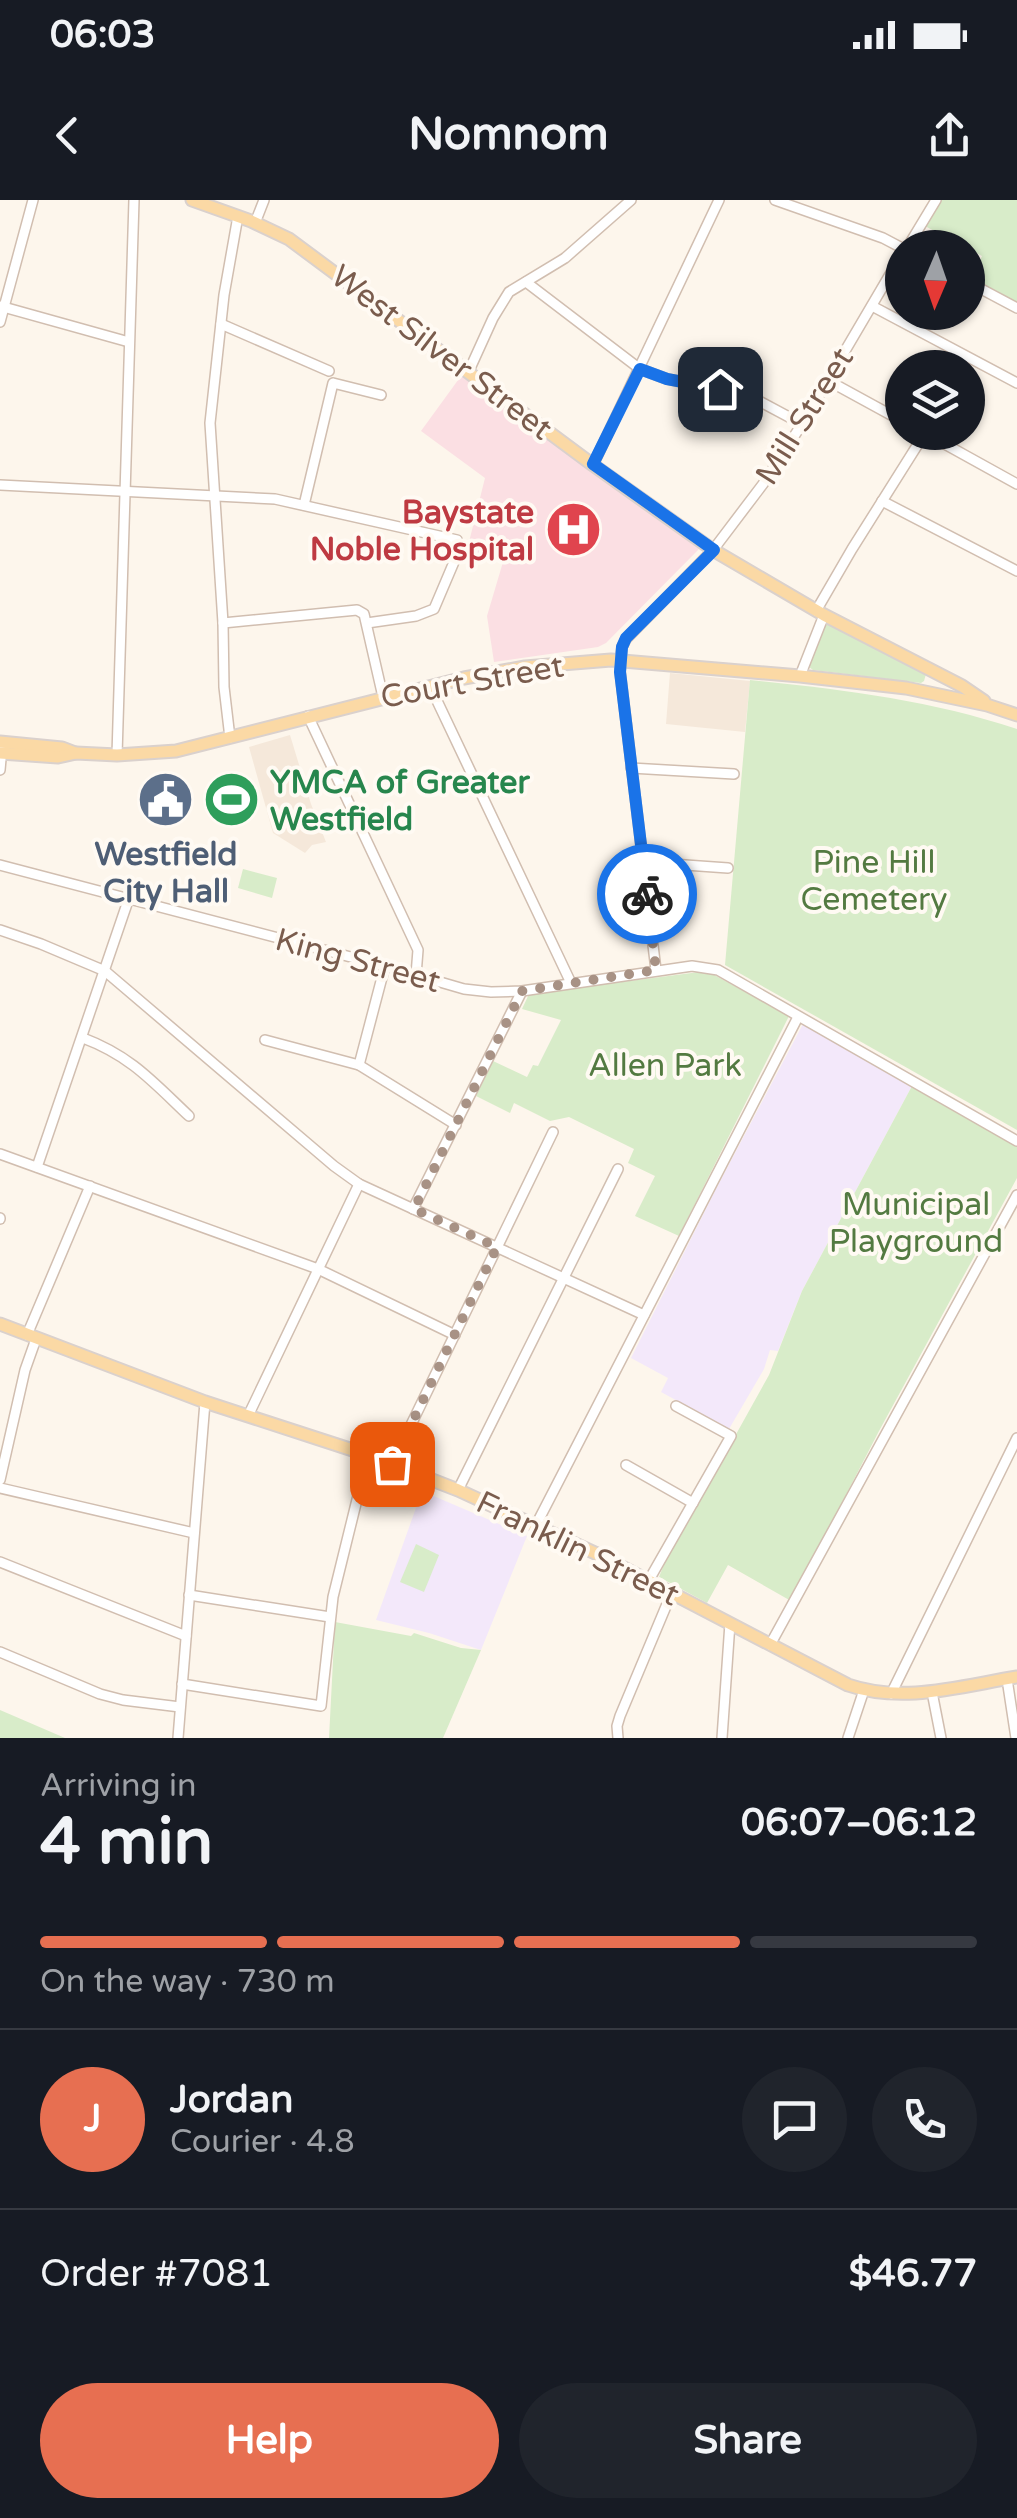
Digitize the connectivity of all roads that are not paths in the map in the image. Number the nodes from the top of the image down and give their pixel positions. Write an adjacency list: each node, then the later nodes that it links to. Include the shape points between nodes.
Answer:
1 (33, 200): 18 (street)
2 (134, 200): 22 (street)
3 (192, 200): 10 (main road, West Silver Street)
4 (264, 200): 11 (street)
5 (631, 200): 14 (street)
6 (719, 200): 23 (street)
7 (775, 200): 9 (street)
8 (936, 200): 12 (street, Mill Street)
9 (808, 206): 13 (street)
10 (238, 216): 11 (main road, West Silver Street); 21 (street)
11 (255, 222): 25 (main road, West Silver Street, via 314,257)
12 (917, 230)
13 (885, 239)
14 (526, 282): 23 (street); 25 (street, via 509,292)
15 (885, 283): 17 (street, Mill Street)
16 (985, 291): 19 (street)
17 (872, 306): 26 (street, Mill Street); 27 (street)
18 (2, 307): 20 (street); 22 (street)
19 (1017, 308)
20 (0, 322)
21 (221, 324): 24 (street); 37 (street, via 210,422)
22 (129, 342): 36 (street)
23 (640, 369): 30 (street, via 746,394); 33 (street)
24 (329, 371)
25 (468, 372): 33 (main road, West Silver Street)
26 (827, 380): 29 (street); 30 (street, Mill Street)
27 (1017, 384)
28 (381, 394): 39 (street, via 332,383)
29 (885, 412)
30 (802, 424): 40 (street, Mill Street)
31 (914, 450): 38 (street)
32 (955, 450): 34 (street)
33 (593, 464): 40 (main road, West Silver Street)
34 (1017, 484)
35 (0, 485): 36 (street)
36 (124, 490): 37 (street); 56 (street)
37 (214, 495): 39 (street); 43 (street)
38 (882, 501): 41 (street); 42 (street)
39 (304, 505): 44 (street, via 458,540 430,612)
40 (714, 550): 42 (main road, West Silver Street); 45 (street, Mill Street, via 626,638)
41 (1017, 570)
42 (820, 613): 46 (main road, West Silver Street); 47 (street)
43 (223, 623): 44 (street, via 357,610); 54 (street)
44 (367, 623): 50 (street)
45 (621, 660): 47 (main road, Court Street); 48 (main road, Court Street, via 530,666); 57 (street)
46 (926, 666): 49 (street); 51 (main road, West Silver Street)
47 (800, 676): 49 (main road, Court Street)
48 (430, 686): 50 (main road, Court Street); 69 (street)
49 (929, 693): 51 (main road, Court Street)
50 (383, 697): 53 (main road, Court Street)
51 (991, 706): 52 (main road)
52 (1017, 715)
53 (308, 716): 54 (main road, Court Street); 68 (street, via 418,950)
54 (230, 738): 56 (main road, Court Street)
55 (1, 748): 56 (main road, Court Street); 58 (street)
56 (118, 755)
57 (632, 768): 59 (street); 60 (street)
58 (0, 770)
59 (734, 774)
60 (643, 862): 62 (street); 67 (street)
61 (0, 865): 63 (street, King Street)
62 (728, 868)
63 (130, 898): 65 (street, King Street); 66 (street)
64 (0, 930): 66 (street)
65 (385, 966): 68 (street, King Street); 74 (street)
66 (104, 970): 72 (street); 82 (street)
67 (656, 970): 69 (street, King Street); 71 (street, King Street, via 702,966 722,972)
68 (416, 975): 70 (street, King Street, via 464,989)
69 (571, 983): 70 (street, King Street)
70 (522, 991): 76 (street)
71 (798, 1017): 78 (street); 89 (street)
72 (83, 1038): 75 (street, via 132,1063); 80 (street)
73 (264, 1040): 74 (street)
74 (359, 1065): 76 (street)
75 (189, 1116)
76 (456, 1125): 85 (street)
77 (553, 1132): 86 (street)
78 (1017, 1141)
79 (0, 1154): 80 (street)
80 (37, 1167): 83 (street)
81 (618, 1170): 88 (street)
82 (359, 1184): 85 (street); 87 (street)
83 (90, 1186): 87 (street); 92 (street)
84 (1017, 1195): 113 (street)
85 (414, 1209): 86 (street)
86 (497, 1247): 88 (street); 91 (street)
87 (318, 1269): 91 (street); 95 (street)
88 (563, 1279): 89 (street); 102 (street)
89 (644, 1315): 104 (street)
90 (0, 1324): 92 (main road, Franklin Street)
91 (455, 1334): 98 (street)
92 (32, 1337): 93 (main road, Franklin Street); 100 (street)
93 (205, 1402): 95 (main road, Franklin Street); 105 (street)
94 (676, 1406): 103 (street, via 731,1436)
95 (248, 1416): 97 (main road, Franklin Street)
96 (1017, 1438): 119 (street)
97 (368, 1455): 98 (main road, Franklin Street); 110 (street)
98 (392, 1464): 102 (main road, Franklin Street)
99 (626, 1465): 103 (street)
100 (0, 1480)
101 (0, 1488): 105 (street)
102 (458, 1490): 104 (main road, Franklin Street)
103 (693, 1502): 107 (street)
104 (536, 1525): 107 (main road, Franklin Street)
105 (194, 1533): 109 (street)
106 (0, 1562): 112 (street)
107 (650, 1580): 108 (main road, Franklin Street)
108 (672, 1592): 111 (main road, Franklin Street); 122 (street, via 620,1716)
109 (189, 1595): 110 (street); 112 (street)
110 (330, 1617): 116 (street, via 321,1706)
111 (730, 1623): 113 (main road, Franklin Street); 123 (street)
112 (186, 1636): 116 (street)
113 (770, 1645): 117 (main road, Franklin Street)
114 (0, 1652): 120 (street, via 100,1694)
115 (1012, 1678): 118 (main road, Franklin Street); 126 (street)
116 (182, 1684): 120 (street)
117 (864, 1690): 119 (main road, Franklin Street); 124 (street)
118 (932, 1692): 119 (main road, Franklin Street); 125 (street)
119 (891, 1694)
120 (180, 1707): 121 (street)
121 (178, 1738)
122 (618, 1738)
123 (722, 1738)
124 (848, 1738)
125 (940, 1738)
126 (1016, 1738)

